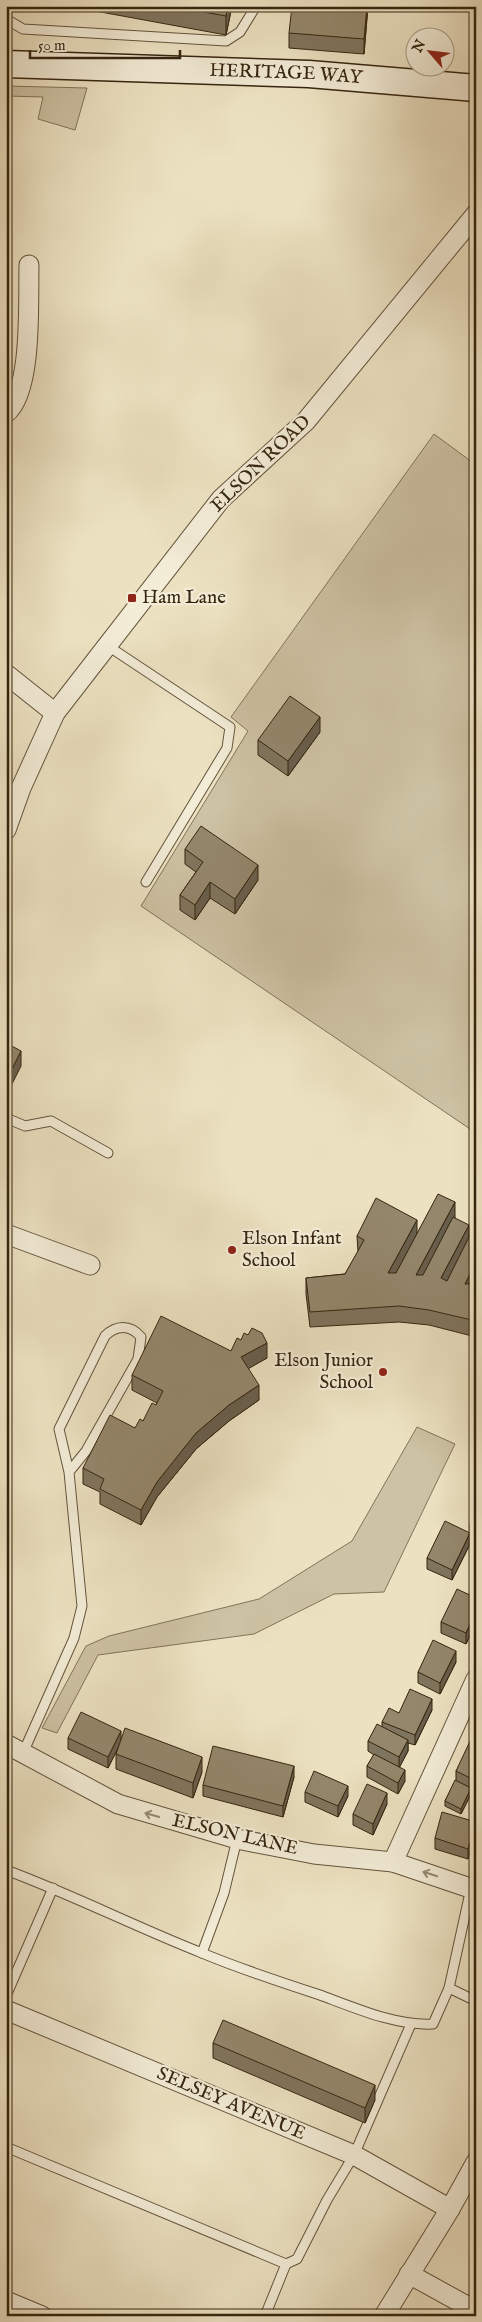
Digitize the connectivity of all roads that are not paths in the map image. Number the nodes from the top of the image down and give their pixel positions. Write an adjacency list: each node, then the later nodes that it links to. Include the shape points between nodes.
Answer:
1 (256, 6): 2 (lane, via 240,32 226,41 23,29)
2 (6, 19)
3 (6, 64): 4 (street, HERITAGE WAY, via 310,74)
4 (476, 88)
5 (476, 214): 8 (street, ELSON ROAD, via 306,422 221,499)
6 (29, 265): 7 (street, via 25,373 14,406)
7 (6, 413)
8 (108, 646): 10 (street, ELSON ROAD); 12 (lane, via 230,727 227,748)
9 (6, 674): 10 (street)
10 (55, 713): 11 (street, ELSON ROAD)
11 (6, 830)
12 (146, 882)
13 (6, 1118): 14 (lane, via 25,1126 51,1121)
14 (108, 1153)
15 (6, 1234): 16 (street)
16 (90, 1265)
17 (69, 1472): 17 (lane, via 59,1429 63,1419 105,1336 123,1327 135,1330 140,1337 138,1359 86,1451); 20 (lane, via 82,1606 74,1638)
18 (476, 1679): 22 (street)
19 (6, 1744): 20 (street, ELSON LANE)
20 (23, 1752): 21 (street, ELSON LANE, one-way to 20, via 118,1804)
21 (237, 1839): 22 (street, ELSON LANE, via 314,1854); 26 (lane, via 224,1893)
22 (393, 1862): 25 (street, ELSON LANE, one-way to 22)
23 (6, 1870): 24 (lane)
24 (53, 1888): 26 (lane); 28 (lane)
25 (474, 1889): 27 (lane)
26 (202, 1954): 31 (lane)
27 (449, 1988): 29 (lane); 31 (lane, via 434,2024)
28 (6, 1996)
29 (476, 2001)
30 (6, 2010): 33 (street, SELSEY AVENUE)
31 (411, 2024): 33 (lane)
32 (6, 2147): 36 (lane)
33 (354, 2155): 35 (street, SELSEY AVENUE); 36 (lane, via 297,2260)
34 (476, 2162): 35 (street)
35 (450, 2209): 37 (street)
36 (286, 2264): 41 (lane)
37 (409, 2274): 39 (street); 42 (street)
38 (6, 2301): 40 (street)
39 (476, 2311)
40 (42, 2316)
41 (265, 2316)
42 (384, 2316)

